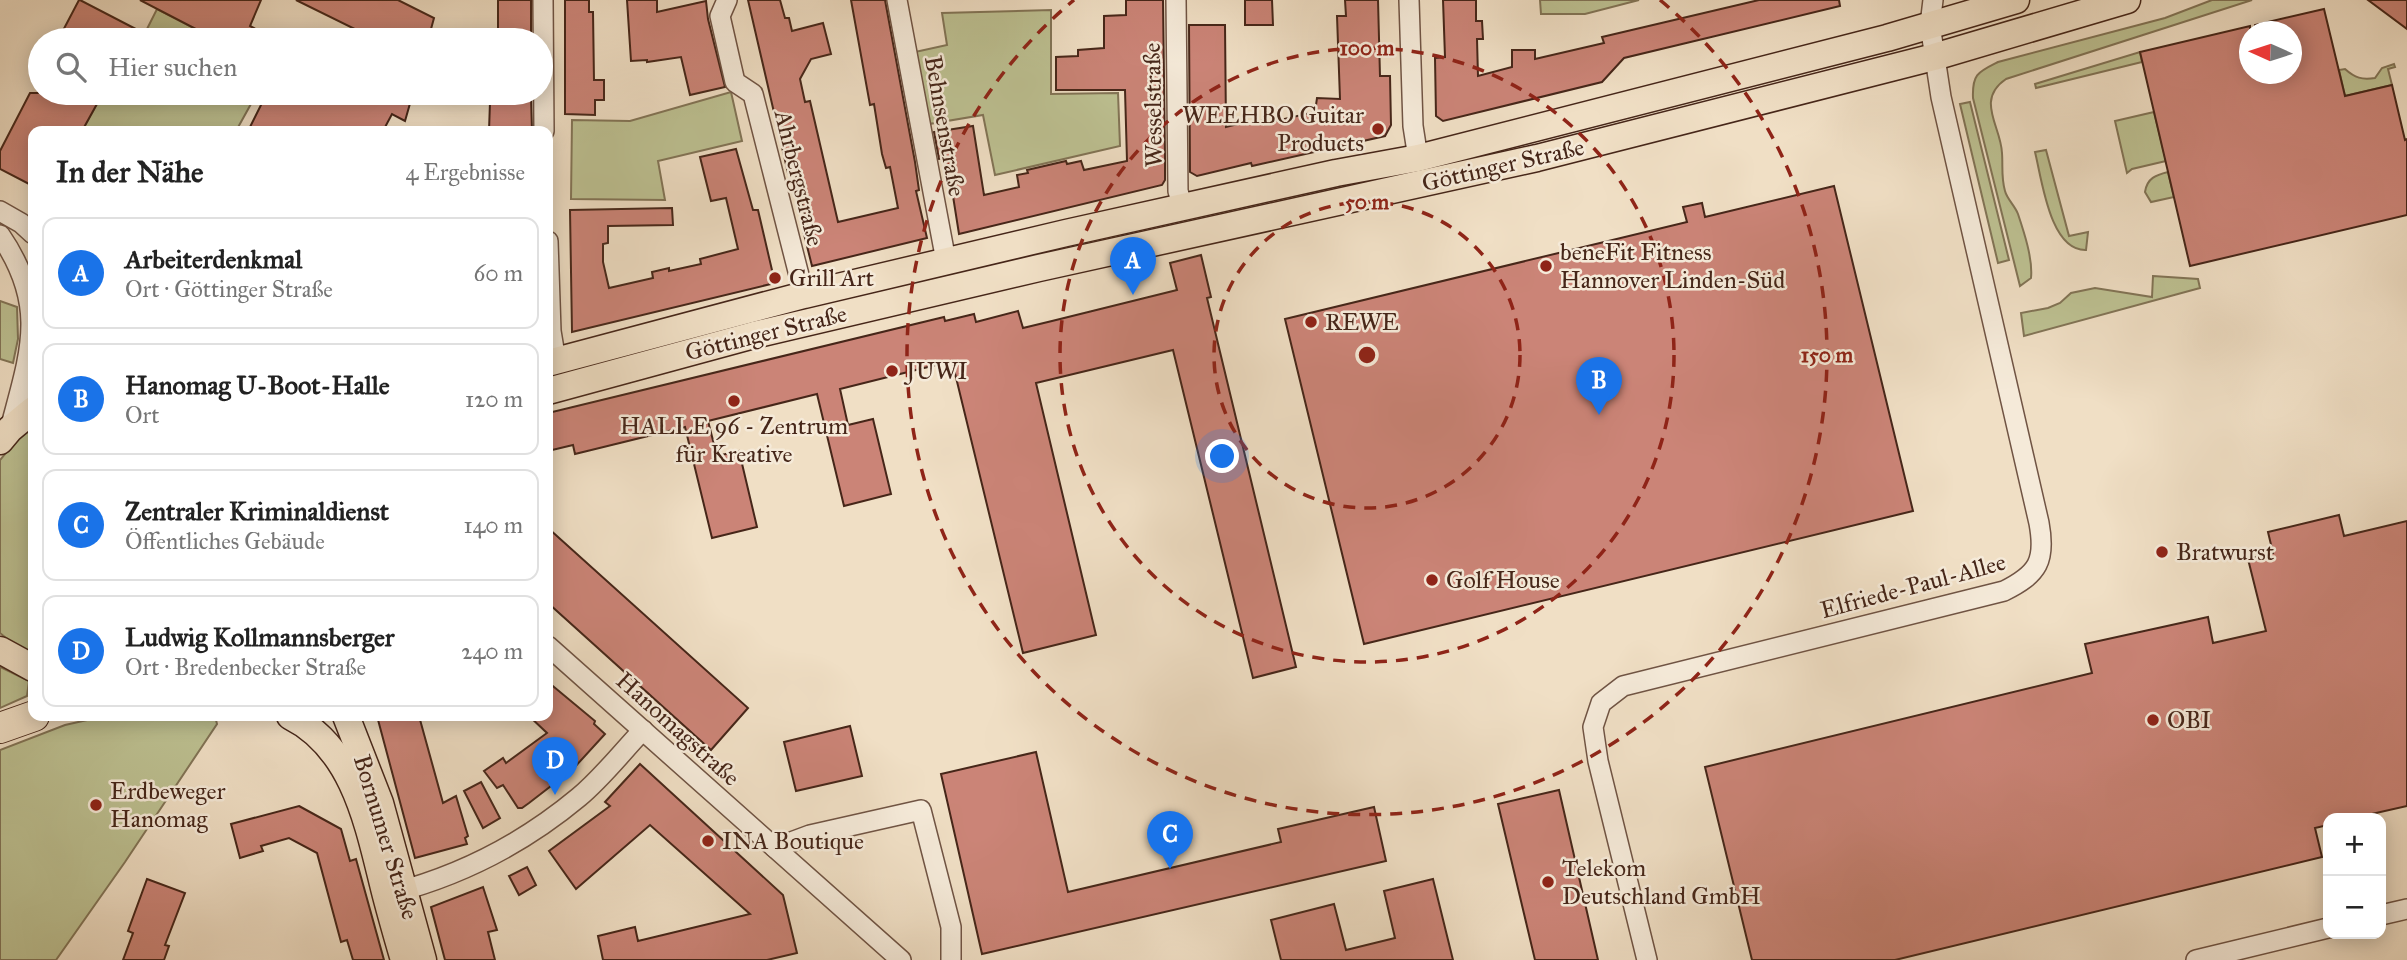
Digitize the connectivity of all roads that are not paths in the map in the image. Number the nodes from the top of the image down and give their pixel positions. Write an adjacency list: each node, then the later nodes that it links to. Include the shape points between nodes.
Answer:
1 (544, 0): 9 (street)
2 (727, 0): 19 (street, Ahrbergstraße, via 720,16 735,82 753,94)
3 (897, 0): 18 (street, Behnsenstraße)
4 (1176, 0): 14 (street, Wesselstraße, via 1178,191)
5 (1409, 0): 13 (street, via 1413,127)
6 (2016, 0): 8 (main road, Göttinger Straße)
7 (2127, 0): 10 (main road, Göttinger Straße)
8 (1931, 13): 10 (street, Elfriede-Paul-Allee); 13 (main road, Göttinger Straße)
9 (544, 28)
10 (1934, 57): 23 (main road, Göttinger Straße, via 1537,158 754,335); 43 (street, Elfriede-Paul-Allee, via 2042,551 2025,581 2004,591 1623,686 1601,703 1593,727 1598,761)
11 (544, 105): 12 (street)
12 (544, 126)
13 (1419, 158): 14 (main road, Göttinger Straße)
14 (1183, 208): 18 (main road, Göttinger Straße)
15 (0, 211): 16 (street)
16 (28, 230)
17 (0, 235): 20 (street, via 22,273)
18 (946, 261): 19 (main road, Göttinger Straße)
19 (804, 295): 22 (main road, Göttinger Straße)
20 (28, 296)
21 (28, 358): 25 (street)
22 (553, 362)
23 (553, 390)
24 (28, 414): 25 (main road)
25 (5, 435)
26 (0, 650): 28 (main road)
27 (553, 650): 33 (street, Hanomagstraße)
28 (28, 665)
29 (28, 718): 32 (highway)
30 (301, 721): 35 (main road, Bornumer Straße, via 337,756 351,780)
31 (348, 721): 35 (main road, Bornumer Straße, via 380,803)
32 (0, 728)
33 (643, 730): 34 (street, Hanomagstraße); 35 (street, via 581,796 518,842 469,867)
34 (775, 848): 41 (street, Hanomagstraße); 42 (street, via 810,835 921,810 951,927)
35 (395, 892): 39 (main road, Bornumer Straße); 40 (main road, Bornumer Straße)
36 (2407, 909): 37 (street)
37 (2386, 914)
38 (2323, 929): 44 (street)
39 (404, 960)
40 (423, 960)
41 (901, 960)
42 (951, 960)
43 (1647, 960)
44 (2196, 960)

